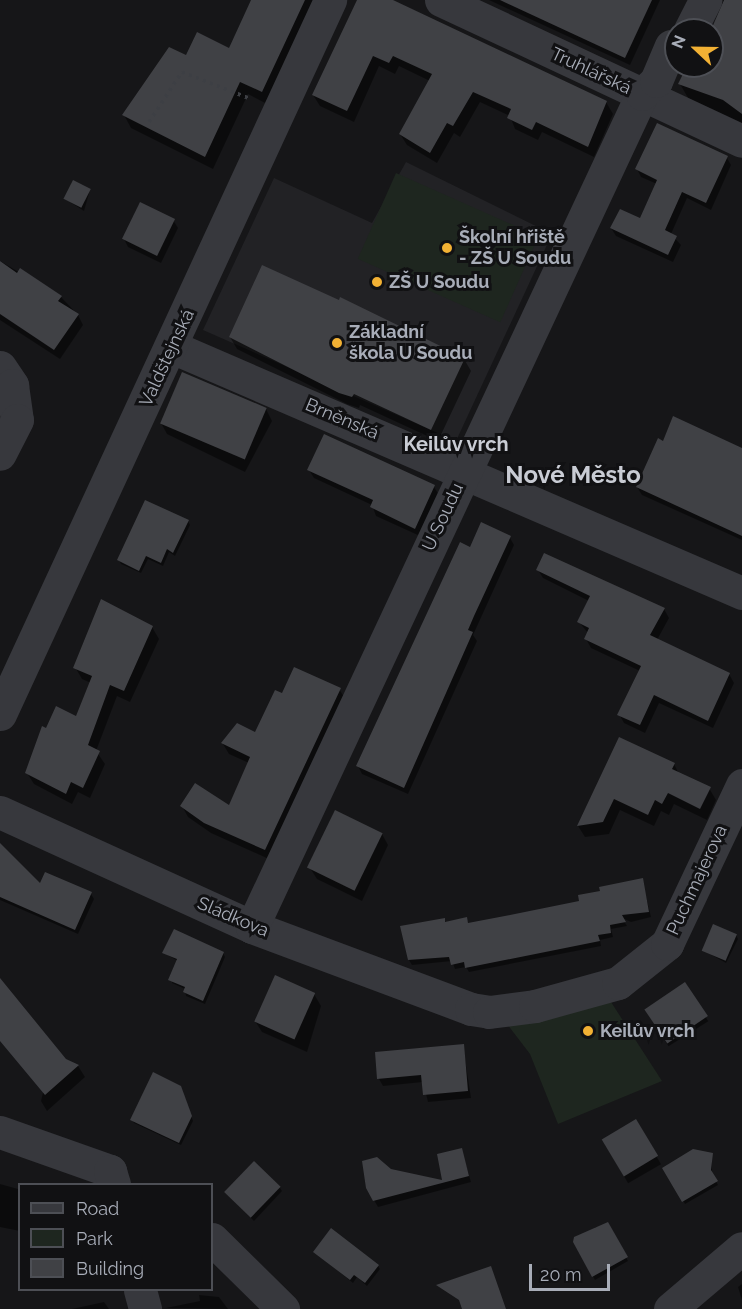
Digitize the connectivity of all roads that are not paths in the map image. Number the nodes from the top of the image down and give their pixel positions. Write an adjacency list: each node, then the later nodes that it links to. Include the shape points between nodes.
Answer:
1 (330, 0): 10 (street, Valdštejnská)
2 (441, 0): 8 (street, Truhlářská)
3 (692, 0): 5 (street, U Soudu)
4 (705, 0): 6 (street, U Soudu)
5 (685, 18)
6 (692, 18)
7 (664, 65): 8 (street, U Soudu, via 656,81)
8 (642, 94): 9 (street, Truhlářská); 13 (street, U Soudu)
9 (742, 141)
10 (172, 347): 13 (street, Brněnská); 15 (street, Valdštejnská)
11 (0, 367): 12 (street, via 12,385 17,420)
12 (0, 454)
13 (465, 471): 14 (street, Brněnská); 18 (street, U Soudu)
14 (742, 593)
15 (0, 714)
16 (742, 785): 19 (street, Puchmajerova, via 668,944 618,983 536,1006 489,1012)
17 (0, 812): 18 (street, Sládkova)
18 (252, 927): 19 (street, Sládkova)
19 (471, 1009)
20 (0, 1107): 21 (street)
21 (14, 1136): 22 (street)
22 (112, 1178): 23 (street)
23 (132, 1183)
24 (213, 1240): 28 (street)
25 (742, 1248): 29 (street)
26 (140, 1291): 27 (street)
27 (145, 1309)
28 (283, 1309)
29 (670, 1309)

